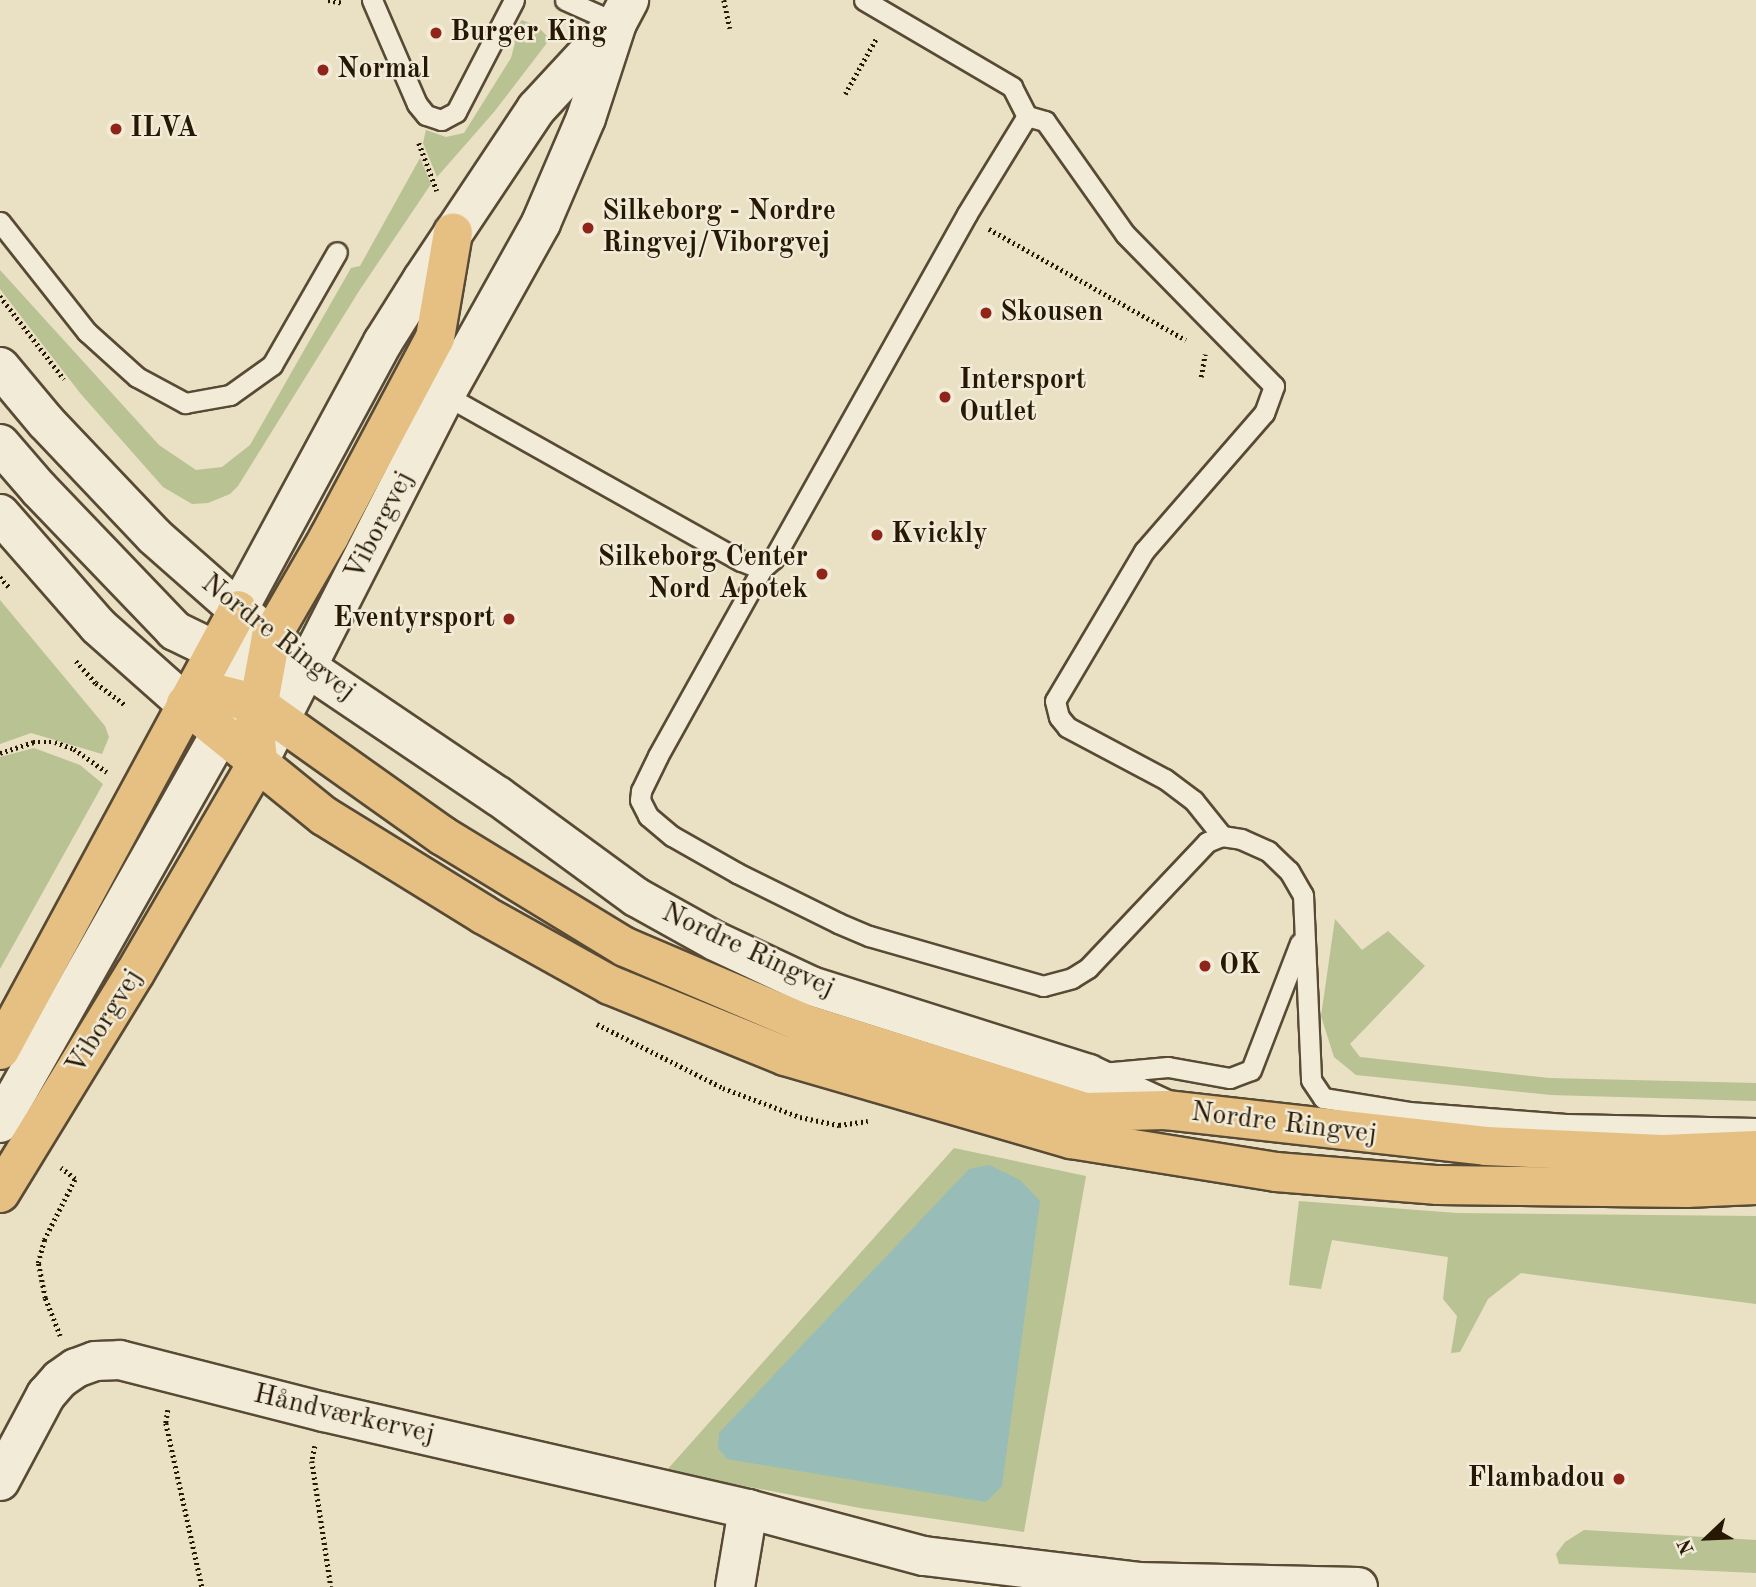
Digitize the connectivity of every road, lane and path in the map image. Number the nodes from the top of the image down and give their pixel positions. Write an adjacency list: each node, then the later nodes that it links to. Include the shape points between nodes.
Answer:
1 (372, 0): 2 (lane, via 417,104 426,115 441,120 456,112)
2 (514, 0)
3 (565, 0): 6 (lane)
4 (724, 0): 7 (path)
5 (864, 0): 10 (lane, via 1012,87)
6 (623, 11): 13 (street, Viborgvej, via 536,109); 21 (street, Viborgvej, via 586,118 541,223)
7 (730, 28)
8 (875, 40): 9 (path)
9 (845, 94)
10 (1027, 116): 11 (lane); 33 (lane, via 1045,121 1125,234 1274,386 1264,413 1144,551 1055,701 1067,727 1165,779 1194,801)
11 (967, 214): 16 (path); 24 (lane, via 773,559)
12 (0, 222): 14 (lane, via 87,332 136,377 185,403 230,395 272,365)
13 (453, 233): 25 (street, Viborgvej, via 383,342); 27 (main road, via 435,338)
14 (337, 252)
15 (0, 296): 20 (path)
16 (1194, 344)
17 (1206, 351): 19 (path)
18 (0, 367): 25 (street, Nordre Ringvej, via 154,536)
19 (1201, 377)
20 (71, 387)
21 (445, 395): 24 (lane); 26 (street, Viborgvej)
22 (0, 444): 27 (street, Nordre Ringvej, via 165,622)
23 (0, 514): 28 (street, Nordre Ringvej, via 99,626)
24 (762, 569): 33 (lane, via 641,790 642,806 655,824 701,852 783,898 869,936 1043,986 1088,968 1208,842)
25 (237, 610): 27 (main road, Viborgvej)
26 (309, 668): 27 (street, Nordre Ringvej); 27 (street, Viborgvej); 36 (street, Nordre Ringvej, via 498,796 636,897 716,941 811,986)
27 (251, 677): 28 (main road, Viborgvej); 29 (street); 31 (main road); 37 (main road, via 443,836 625,947 803,1023 1085,1112)
28 (186, 704): 29 (main road, Nordre Ringvej); 32 (main road, Viborgvej)
29 (221, 733): 31 (main road, Nordre Ringvej); 39 (street)
30 (0, 753): 32 (path, via 33,742 55,742 74,749)
31 (258, 762): 39 (main road, Viborgvej, via 135,973); 41 (main road, Nordre Ringvej, via 324,816 484,915 610,985 785,1056 917,1096 1071,1139 1276,1172 1438,1185)
32 (136, 798): 35 (main road, Viborgvej)
33 (1222, 836): 34 (lane, via 1256,844 1289,871 1303,895)
34 (1303, 935): 36 (lane, via 1251,1070 1230,1078 1168,1067); 38 (lane, via 1311,1080 1323,1098 1409,1112 1566,1124)
35 (0, 1050)
36 (1088, 1074): 37 (street, Nordre Ringvej)
37 (1166, 1110): 40 (main road, Nordre Ringvej, via 1486,1146 1664,1154)
38 (1756, 1128)
39 (14, 1135): 42 (main road, Viborgvej); 43 (path, via 75,1179 44,1240 38,1263 45,1298)
40 (1756, 1150)
41 (1756, 1185)
42 (0, 1193)
43 (76, 1368): 44 (street, Håndværkervej, via 120,1360); 46 (street, Håndværkervej, via 46,1395)
44 (174, 1374): 45 (street, Håndværkervej); 49 (path, via 166,1423)
45 (324, 1412): 47 (street, Håndværkervej); 50 (path, via 312,1461)
46 (0, 1481)
47 (748, 1509): 48 (street, Håndværkervej, via 924,1556); 51 (street)
48 (1138, 1585): 52 (street, Håndværkervej)
49 (202, 1587)
50 (331, 1587)
51 (736, 1587)
52 (1358, 1587)

